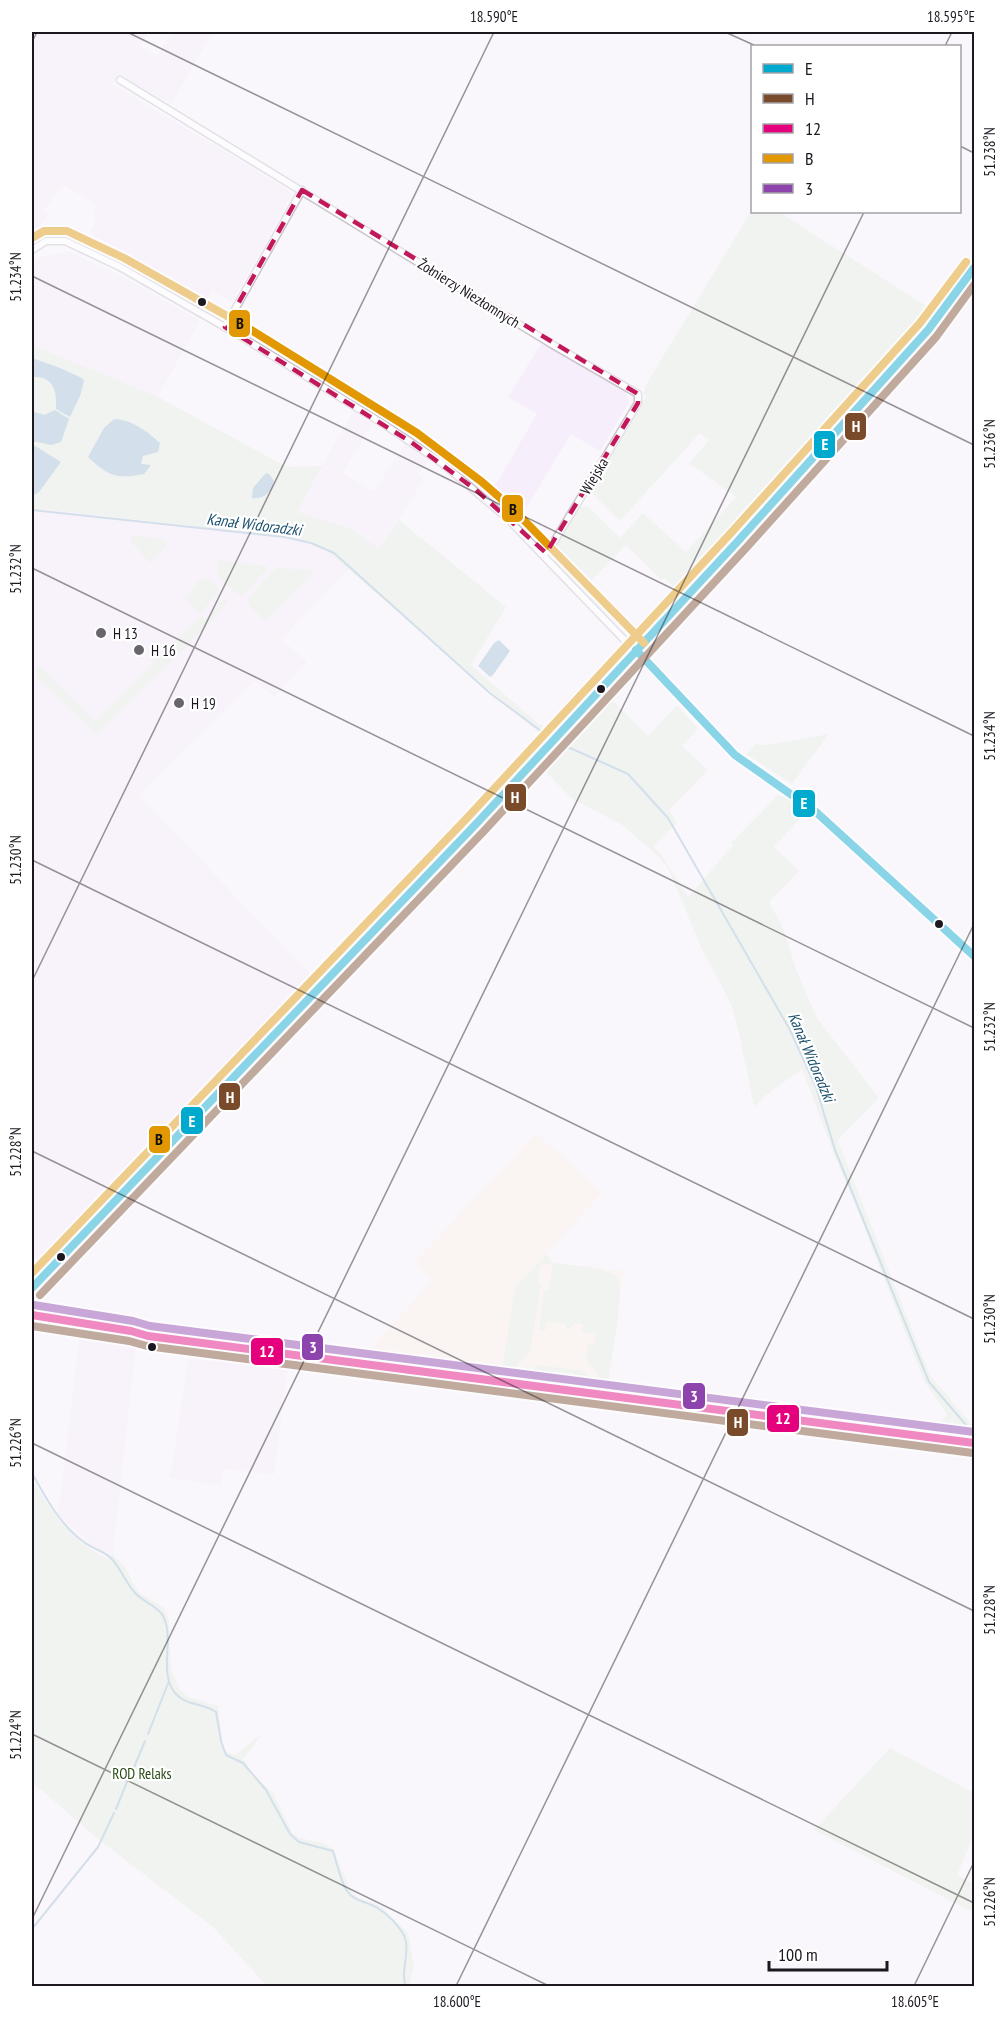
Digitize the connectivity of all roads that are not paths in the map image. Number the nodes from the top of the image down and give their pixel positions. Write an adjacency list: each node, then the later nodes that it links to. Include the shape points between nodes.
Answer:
1 (120, 80): 2 (street, Żołnierzy Niezłomnych)
2 (302, 190): 5 (street); 6 (street, Żołnierzy Niezłomnych)
3 (32, 250): 5 (street, via 51,240 65,242 137,275)
4 (975, 268): 8 (street, via 928,330)
5 (225, 327): 7 (street, via 442,463)
6 (638, 394): 7 (street, Wiejska, via 638,403)
7 (544, 555): 8 (street)
8 (636, 650): 9 (street, via 735,755 816,812); 10 (street, via 468,833)
9 (975, 956)
10 (32, 1288)
11 (32, 1315): 13 (street)
12 (32, 1323): 13 (street)
13 (148, 1336): 14 (street)
14 (975, 1443)

